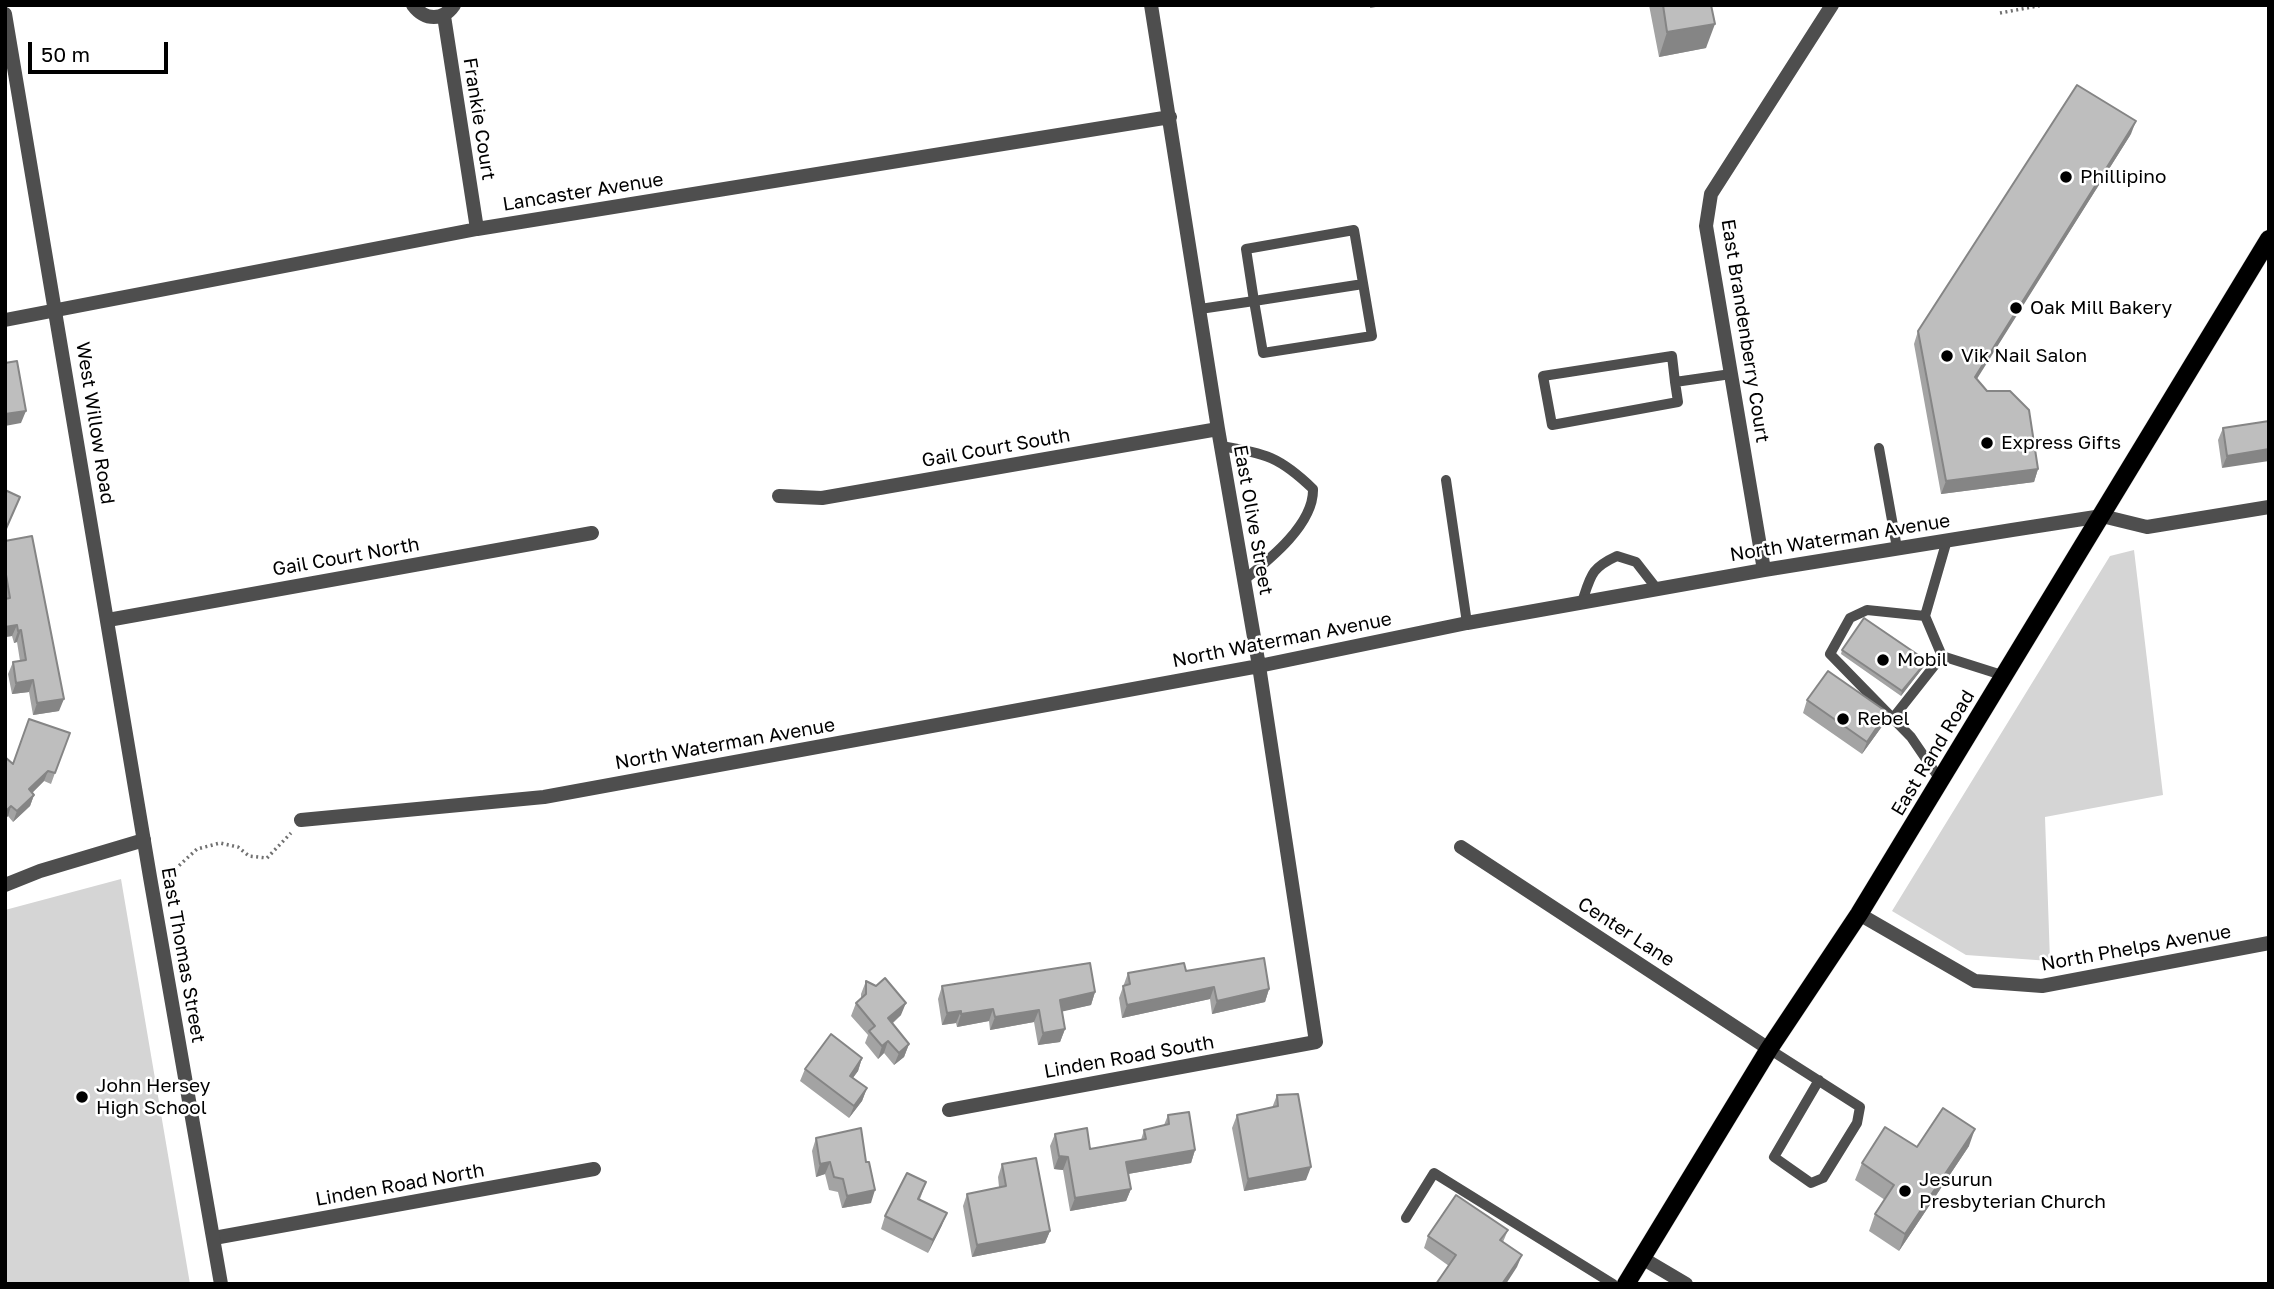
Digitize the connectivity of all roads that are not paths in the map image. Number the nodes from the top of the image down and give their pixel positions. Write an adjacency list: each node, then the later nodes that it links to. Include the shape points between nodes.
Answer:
1 (413, 5): 4 (street, Frankie Court, via 429,17)
2 (1151, 5): 6 (street, East Olive Street)
3 (1832, 5): 14 (street, East Brandenberry Court, via 1711,194 1706,226)
4 (449, 10): 7 (street, Frankie Court)
5 (5, 14): 12 (street, West Willow Road)
6 (1170, 117): 7 (street, Lancaster Avenue); 11 (street, East Olive Street)
7 (477, 229): 12 (street, Lancaster Avenue)
8 (2269, 239): 22 (main road, East Rand Road)
9 (1363, 284): 10 (lane); 10 (lane, via 1372,336 1263,353); 10 (lane, via 1354,230 1246,249)
10 (1254, 301): 11 (lane)
11 (1200, 309): 16 (street, East Olive Street)
12 (57, 311): 13 (street, Lancaster Avenue); 31 (street, West Willow Road)
13 (5, 320)
14 (1731, 374): 15 (lane); 26 (street, East Brandenberry Court)
15 (1675, 382): 15 (lane, via 1678,402 1552,425 1543,376 1672,356)
16 (1218, 429): 17 (street, East Olive Street); 20 (street, Gail Court South, via 822,498)
17 (1221, 446): 27 (street, East Olive Street); 27 (lane, via 1261,453 1293,469 1313,489 1314,502 1300,524 1275,555)
18 (1879, 448): 25 (lane)
19 (1446, 480): 32 (lane)
20 (779, 496)
21 (2269, 507): 22 (street, North Waterman Avenue, via 2147,527)
22 (2102, 516): 24 (street, North Waterman Avenue); 35 (main road, East Rand Road)
23 (592, 533): 31 (street, Gail Court North)
24 (1947, 540): 25 (street, North Waterman Avenue); 30 (lane)
25 (1897, 548): 26 (street, North Waterman Avenue)
26 (1764, 570): 28 (street, North Waterman Avenue)
27 (1244, 580): 34 (street, East Olive Street)
28 (1657, 589): 29 (street, North Waterman Avenue); 29 (lane, via 1636,562 1617,556 1599,564)
29 (1583, 602): 32 (street, North Waterman Avenue)
30 (1925, 616): 33 (lane); 36 (lane, via 1867,610 1850,618 1830,654)
31 (108, 620): 39 (street, West Willow Road)
32 (1467, 623): 34 (street, North Waterman Avenue)
33 (1942, 656): 35 (lane); 36 (lane)
34 (1259, 666): 38 (street, North Waterman Avenue, via 544,797); 44 (street, East Olive Street)
35 (2005, 676): 37 (main road, East Rand Road)
36 (1893, 718): 37 (lane)
37 (1941, 781): 42 (main road, East Rand Road)
38 (301, 820)
39 (144, 840): 41 (street); 50 (street, East Thomas Street)
40 (1461, 847): 45 (street, Center Lane)
41 (5, 885)
42 (1859, 914): 43 (street, North Phelps Avenue, via 1975,981 2042,986); 45 (main road, East Rand Road)
43 (2269, 943)
44 (1316, 1042): 47 (street, Linden Road South)
45 (1769, 1049): 46 (lane); 51 (main road, East Rand Road)
46 (1819, 1080): 46 (lane, via 1860,1107 1857,1123 1823,1178 1811,1183 1774,1157)
47 (949, 1110)
48 (594, 1169): 50 (street, Linden Road North)
49 (1406, 1218): 53 (lane, via 1434,1173)
50 (214, 1238): 52 (street, East Thomas Street)
51 (1643, 1258): 54 (main road, East Rand Road); 55 (street)
52 (221, 1284)
53 (1613, 1284)
54 (1626, 1284)
55 (1686, 1284)

